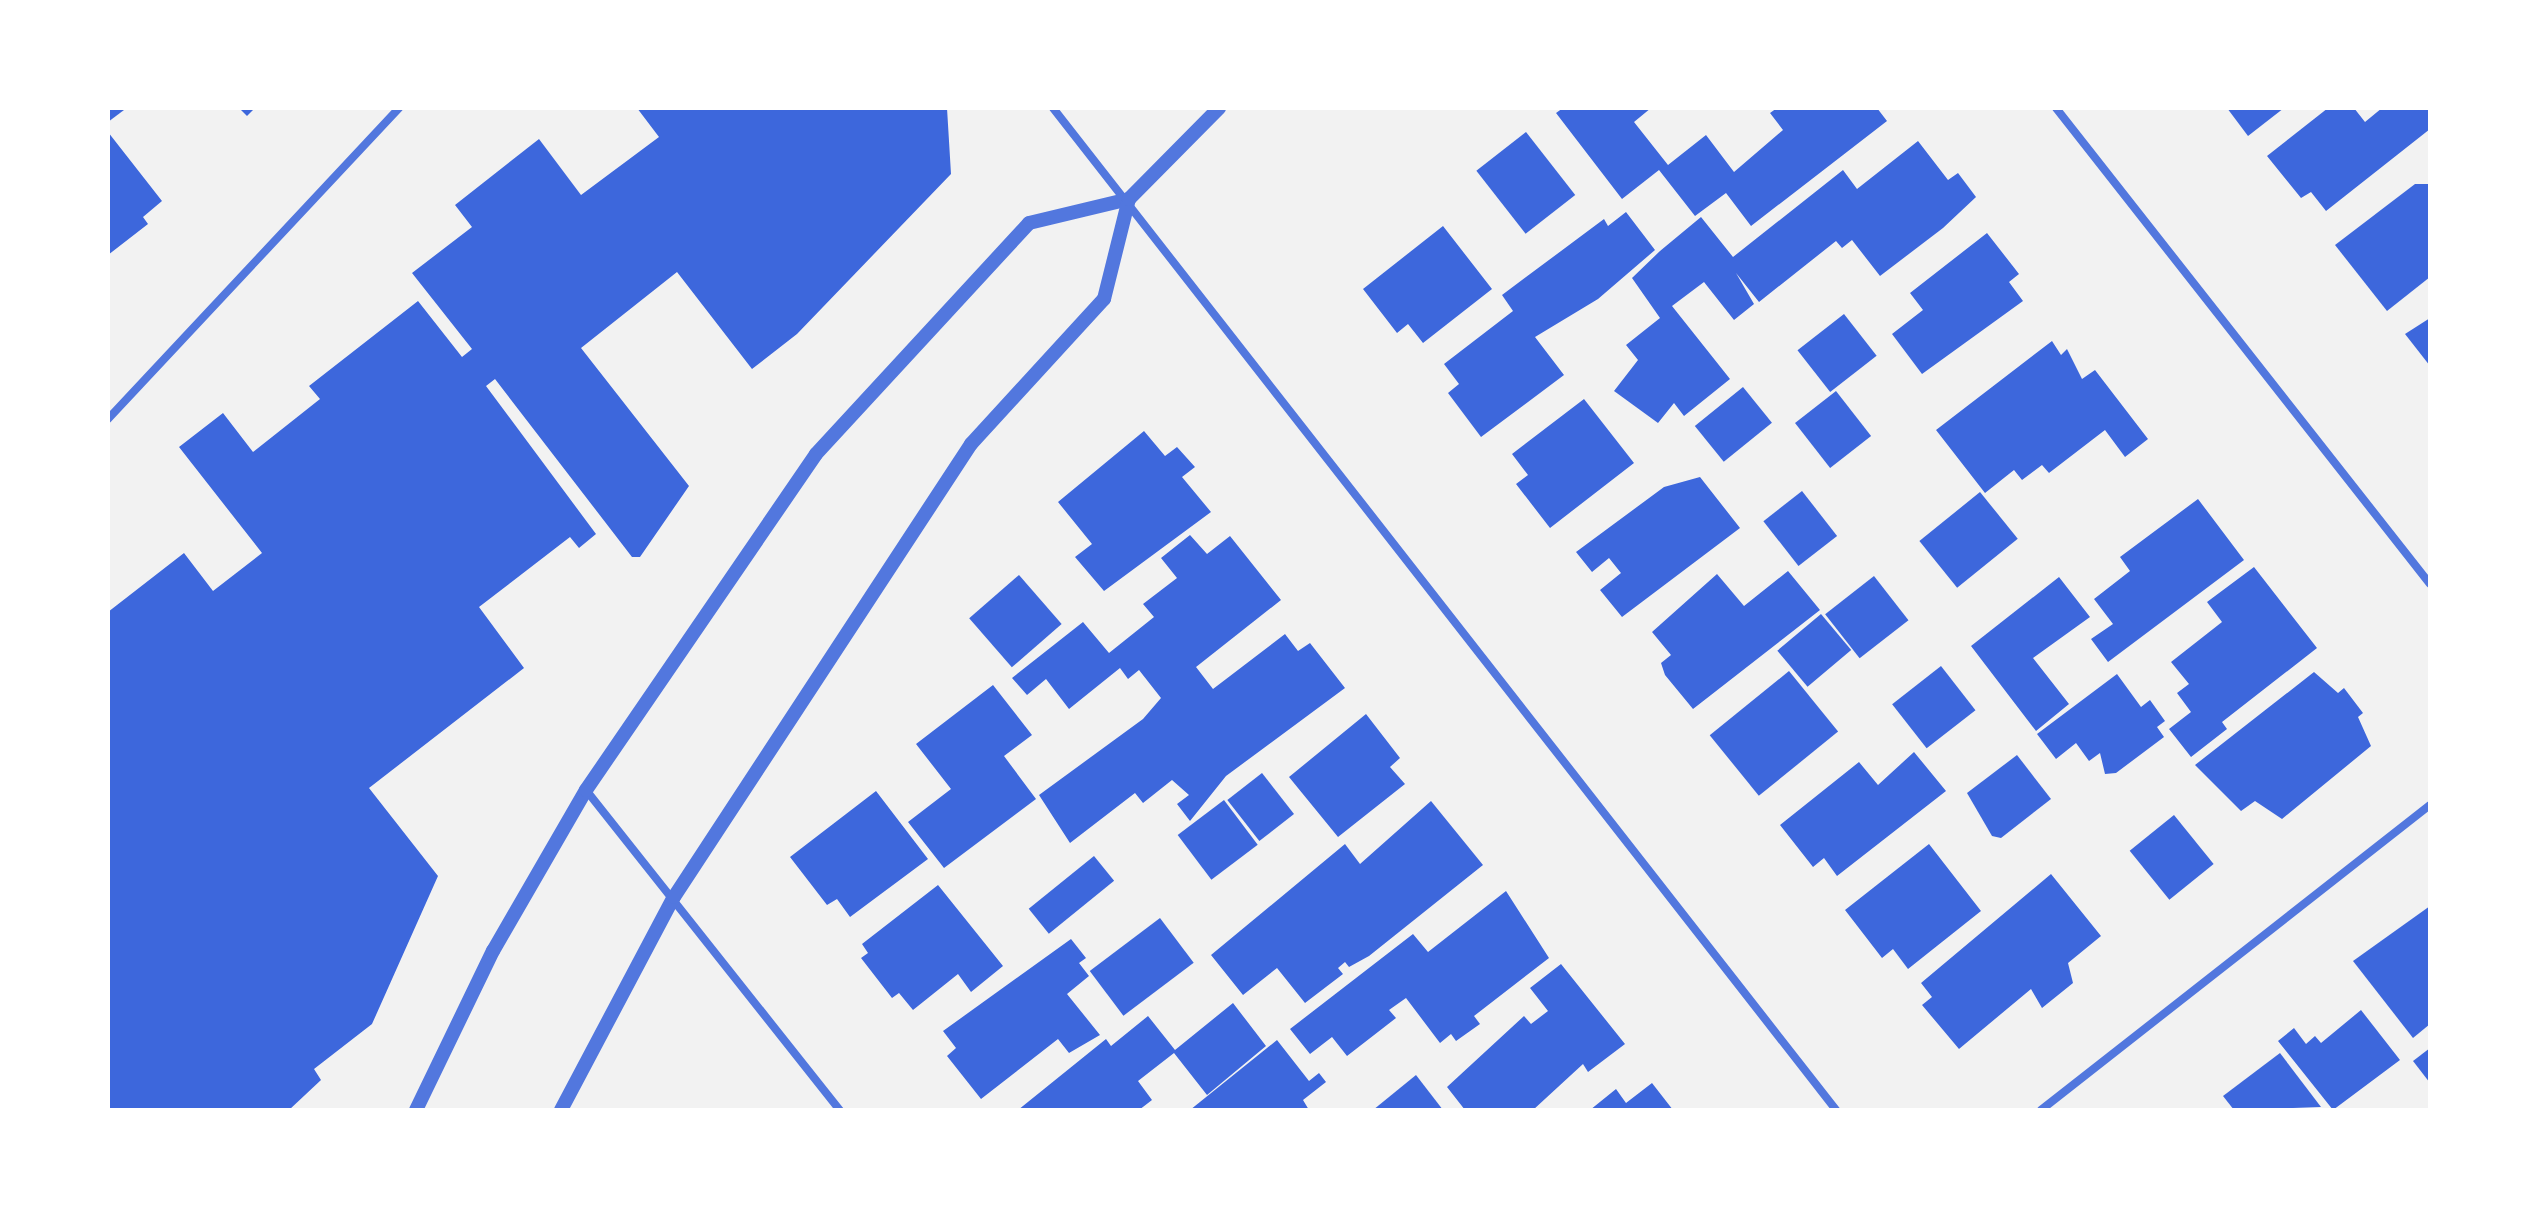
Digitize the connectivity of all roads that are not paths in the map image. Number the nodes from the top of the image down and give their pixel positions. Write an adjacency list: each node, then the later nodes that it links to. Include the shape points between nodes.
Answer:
1 (399, 108): 6 (street)
2 (1053, 108): 5 (street)
3 (1219, 108): 5 (street)
4 (2056, 108): 7 (street)
5 (1129, 199): 8 (street, via 1029,223 928,328 816,454); 10 (street, via 1104,299 971,444); 14 (street)
6 (108, 419)
7 (2430, 584)
8 (586, 790): 10 (street); 11 (street, via 493,951)
9 (2430, 805): 15 (street)
10 (674, 897): 12 (street); 13 (street)
11 (416, 1110)
12 (561, 1110)
13 (840, 1110)
14 (1836, 1110)
15 (2041, 1110)

